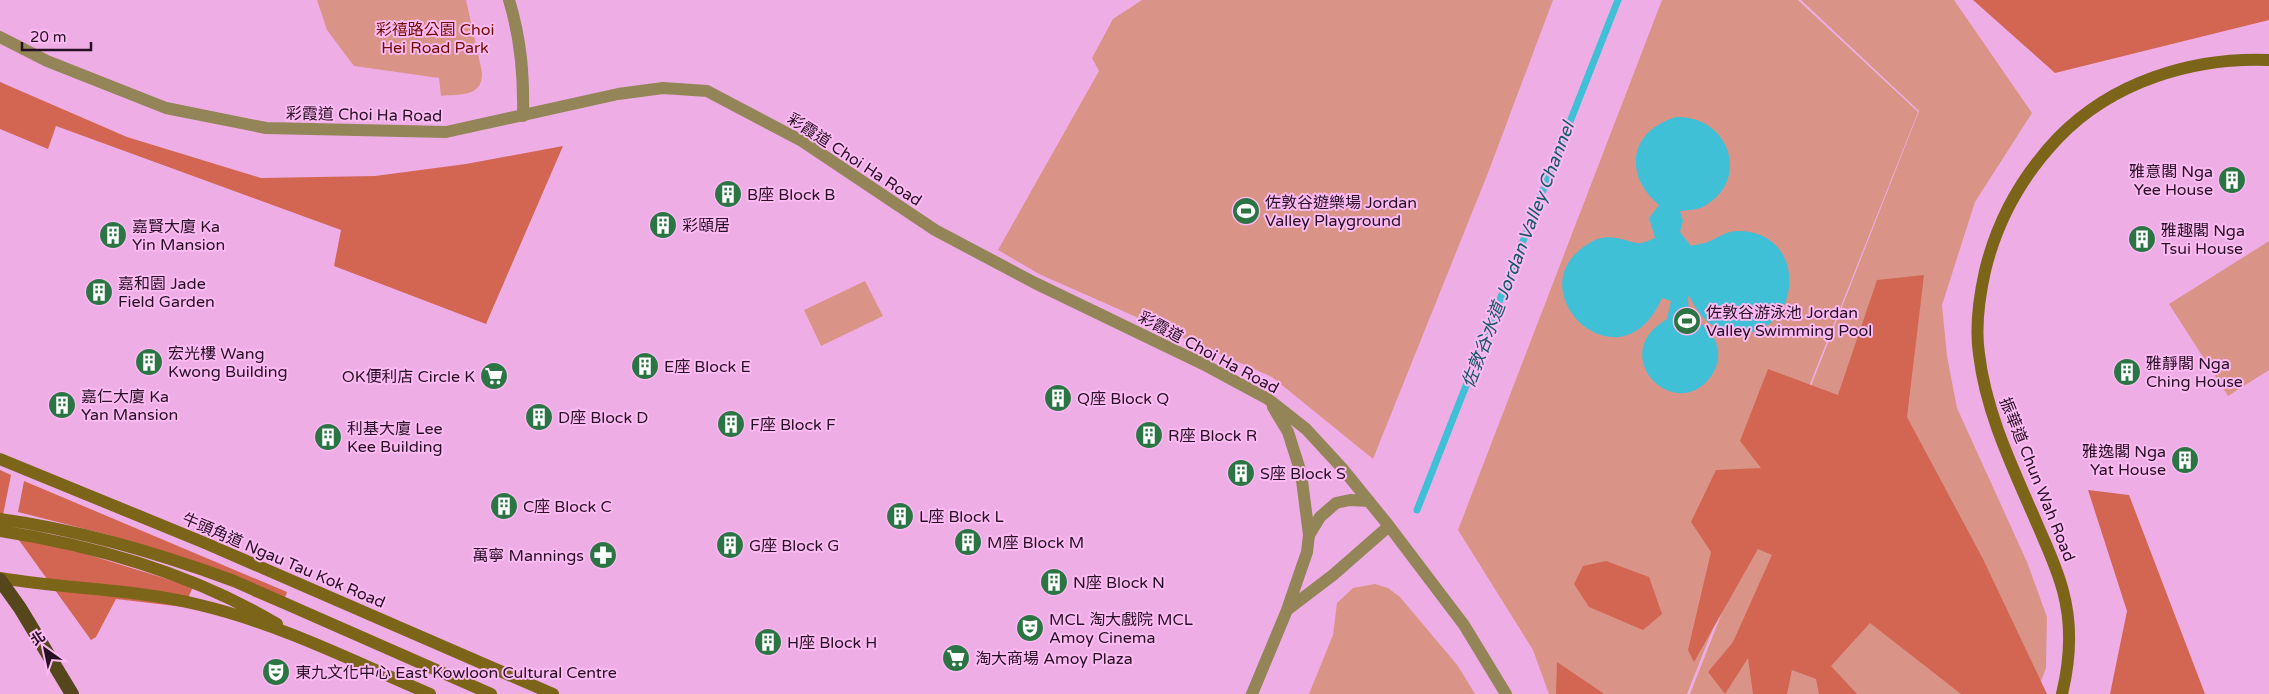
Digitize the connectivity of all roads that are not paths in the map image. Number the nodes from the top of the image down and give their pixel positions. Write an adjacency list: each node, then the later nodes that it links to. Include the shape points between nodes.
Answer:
1 (509, 0): 4 (street, via 521,53)
2 (0, 37): 4 (street, 彩霞道 Choi Ha Road, via 47,61 166,108 266,128 446,132)
3 (2269, 60): 21 (main road, 振華道 Chun Wah Road, via 2232,60 2165,72 2132,86 2084,115 2045,152 2028,174 2000,223 1989,256 1981,289 1978,352 1992,415 2064,593 2069,651)
4 (523, 116): 5 (street, 彩霞道 Choi Ha Road, via 618,94 662,88 707,91 802,141 952,239)
5 (1268, 399): 7 (street, 彩霞道 Choi Ha Road, via 1306,429); 11 (street, via 1288,432 1298,465)
6 (0, 459): 18 (main road, 牛頭角道 Ngau Tau Kok Road, via 205,543)
7 (1369, 501): 9 (street, 彩霞道 Choi Ha Road); 11 (street, via 1336,503 1320,517)
8 (0, 519): 17 (main road, via 64,530 167,557 234,581)
9 (1389, 526): 13 (street, via 1318,588); 20 (street, 彩霞道 Choi Ha Road, via 1464,625)
10 (0, 531): 14 (main road, via 84,547 168,573 262,615)
11 (1309, 535): 13 (street, via 1307,552)
12 (0, 579): 14 (main road, via 174,599); 15 (highway)
13 (1287, 610): 19 (street)
14 (298, 637): 16 (main road)
15 (72, 694)
16 (430, 694)
17 (491, 694)
18 (553, 694)
19 (1252, 694)
20 (1506, 694)
21 (2062, 694)

